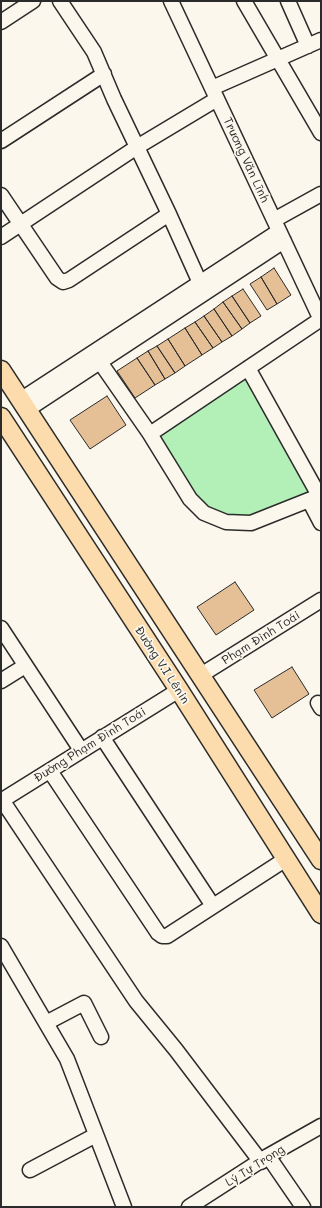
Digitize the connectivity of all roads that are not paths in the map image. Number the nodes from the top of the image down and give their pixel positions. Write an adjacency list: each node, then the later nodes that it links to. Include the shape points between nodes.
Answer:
1 (34, 1): 6 (street)
2 (60, 1): 10 (street, via 94,52)
3 (171, 1): 11 (street, Trương Văn Lĩnh)
4 (244, 1): 9 (street)
5 (288, 1): 8 (street)
6 (1, 22)
7 (321, 40): 8 (street)
8 (308, 46): 9 (street)
9 (277, 60): 11 (street); 12 (street)
10 (104, 74): 13 (street); 14 (street)
11 (215, 94): 14 (street); 19 (street, Trương Văn Lĩnh)
12 (321, 133)
13 (1, 141)
14 (137, 146): 17 (street); 18 (street)
15 (321, 194): 19 (street)
16 (1, 195): 18 (street)
17 (169, 214): 18 (street, via 66,282 57,278); 21 (street)
18 (20, 224): 20 (street)
19 (279, 231): 21 (street); 22 (street, Trương Văn Lĩnh); 23 (street)
20 (1, 237)
21 (200, 283): 26 (street)
22 (321, 320): 24 (street)
23 (100, 362): 26 (street); 28 (street)
24 (248, 368): 28 (street); 29 (street)
25 (2, 375): 26 (main road)
26 (24, 405): 34 (main road)
27 (1, 417): 36 (main road, Đường V.I Lênin)
28 (150, 434): 29 (street, via 194,504 218,520 234,524 251,523)
29 (316, 499): 30 (street)
30 (321, 523)
31 (321, 600): 34 (street, Phạm Đình Toái)
32 (1, 628): 33 (street)
33 (25, 666): 35 (street); 38 (street)
34 (201, 675): 36 (main road); 42 (main road)
35 (1, 682)
36 (178, 690): 37 (street, Đường Phạm Đình Toái); 41 (main road, Đường V.I Lênin)
37 (102, 737): 38 (street, Đường Phạm Đình Toái); 43 (street)
38 (81, 750): 39 (street, Đường Phạm Đình Toái)
39 (50, 771): 40 (street, Đường Phạm Đình Toái); 43 (street, via 160,935 168,936)
40 (2, 800): 50 (street, via 136,1001)
41 (286, 859): 43 (street); 44 (main road, Đường V.I Lênin)
42 (321, 860)
43 (213, 906)
44 (321, 914)
45 (1, 946): 46 (street)
46 (46, 1023): 47 (street, via 84,1003); 49 (street, via 66,1059)
47 (101, 1037)
48 (321, 1126): 50 (street, Lý Tự Trọng)
49 (96, 1135): 51 (street); 52 (street)
50 (265, 1159): 53 (street, Lý Tự Trọng); 54 (street)
51 (30, 1170)
52 (124, 1207)
53 (189, 1207)
54 (303, 1207)

